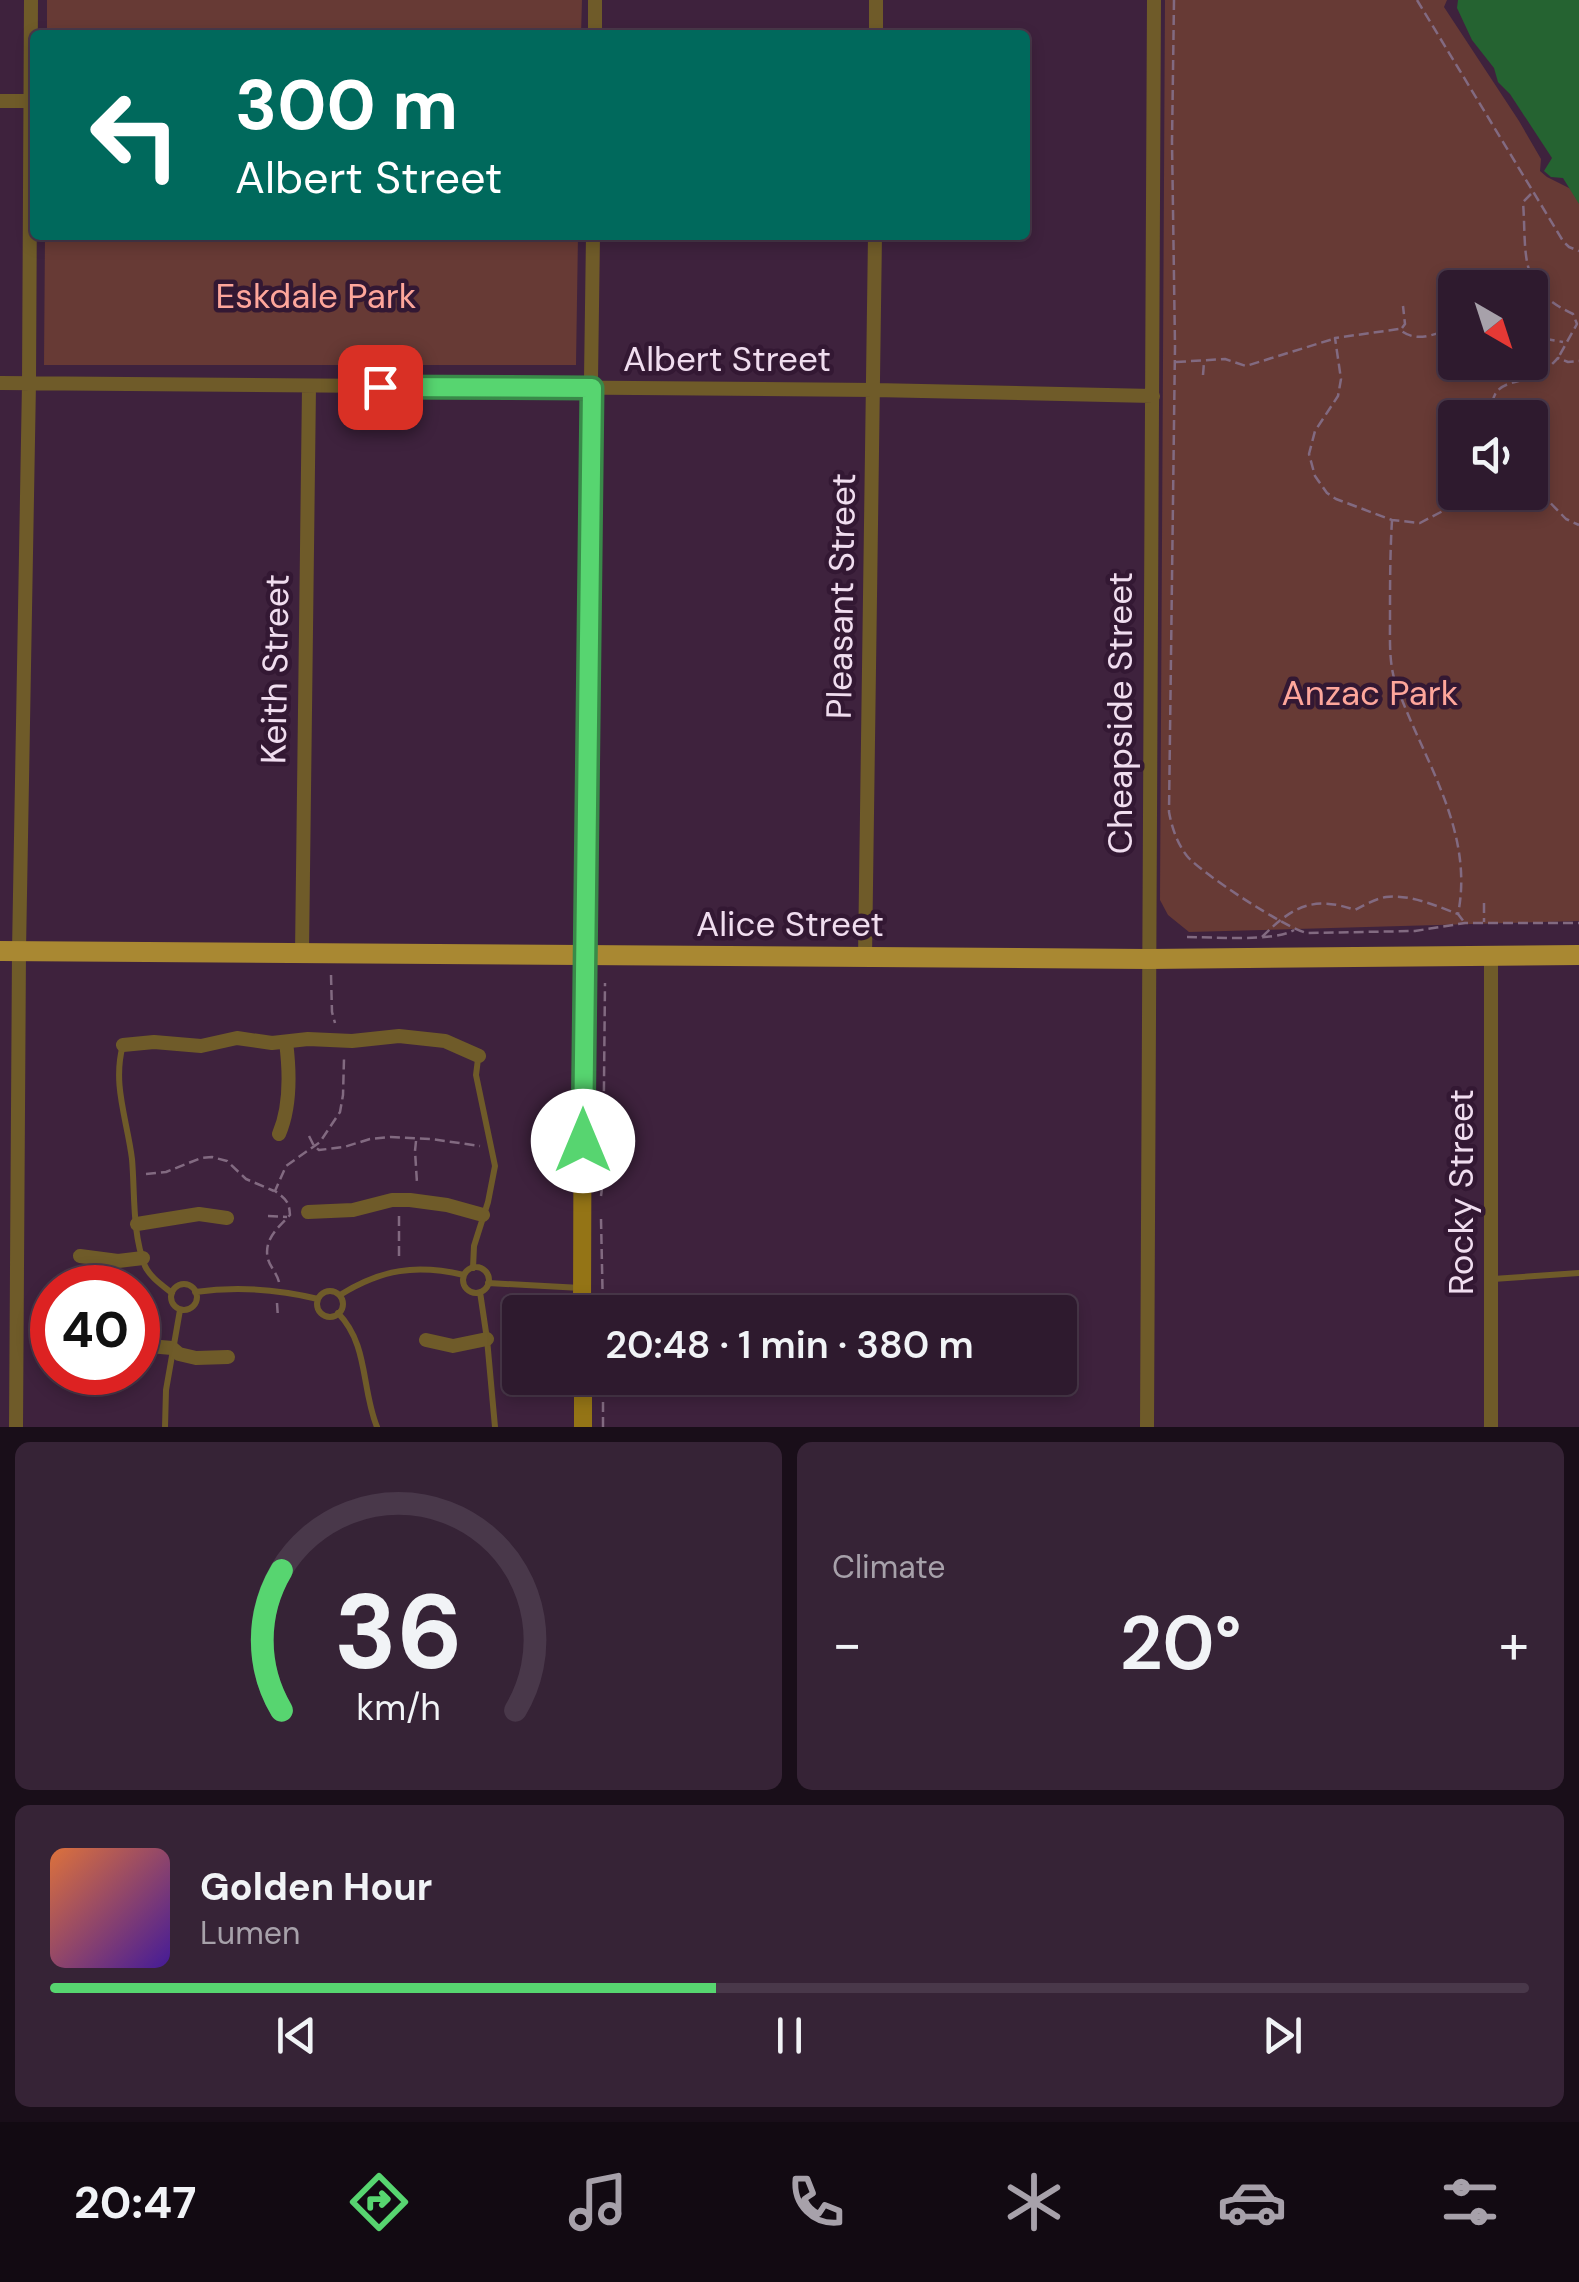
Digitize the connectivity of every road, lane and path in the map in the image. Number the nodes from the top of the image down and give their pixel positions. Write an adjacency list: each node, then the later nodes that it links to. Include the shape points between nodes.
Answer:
1 (31, 0): 7 (street)
2 (595, 0): 8 (street)
3 (876, 0): 9 (street)
4 (1154, 0): 32 (street, Cheapside Street)
5 (1174, 0): 25 (path)
6 (1416, 0): 12 (path)
7 (31, 30)
8 (595, 30)
9 (876, 30)
10 (0, 101): 11 (street)
11 (30, 101): 28 (street)
12 (1532, 193): 15 (path, via 1568,248); 21 (path, via 1523,202 1528,269 1541,293 1576,318)
13 (594, 240): 30 (street)
14 (875, 240): 31 (street, Pleasant Street)
15 (1579, 251)
16 (1403, 306): 17 (path)
17 (1401, 330): 18 (path, via 1412,338); 19 (path)
18 (1438, 331)
19 (1335, 338): 23 (path, via 1256,364); 36 (path, via 1338,396 1315,431 1311,467 1336,500)
20 (1548, 340): 21 (path)
21 (1565, 343): 22 (path)
22 (1558, 358): 24 (path); 33 (path, via 1539,374 1499,389)
23 (1204, 360): 25 (path); 26 (path)
24 (1579, 361)
25 (1175, 362): 40 (path, via 1168,812 1190,860)
26 (1204, 375)
27 (0, 383): 28 (street, Albert Street)
28 (30, 383): 29 (street, Albert Street); 47 (street)
29 (309, 386): 30 (street, Albert Street); 48 (street, Keith Street)
30 (592, 388): 31 (street, Albert Street); 49 (street)
31 (874, 390): 32 (street, Albert Street); 52 (street, Pleasant Street)
32 (1152, 396): 53 (street, Cheapside Street)
33 (1493, 400)
34 (1548, 500): 37 (path)
35 (1445, 510): 36 (path, via 1420,523)
36 (1392, 520): 39 (path, via 1393,678 1457,833)
37 (1579, 524)
38 (1484, 904): 42 (path)
39 (1458, 914): 40 (path, via 1385,898 1355,910 1306,905); 41 (path)
40 (1279, 920): 44 (path); 46 (path)
41 (1465, 923): 42 (path); 44 (path, via 1415,931)
42 (1484, 924): 43 (path)
43 (1579, 924)
44 (1294, 930): 46 (path)
45 (1188, 937): 46 (path)
46 (1262, 937)
47 (9, 951): 48 (main road, Alice Street); 76 (street)
48 (302, 953): 49 (main road, Alice Street)
49 (584, 955): 52 (main road, Alice Street); 87 (street)
50 (1579, 955): 51 (main road, Alice Street)
51 (1491, 957): 53 (main road, Alice Street); 84 (street, Rocky Street)
52 (865, 958): 53 (main road, Alice Street)
53 (1148, 959): 112 (street, Cheapside Street)
54 (331, 975): 56 (path, via 332,1012)
55 (605, 983): 68 (path)
56 (342, 1041): 57 (street); 59 (street, via 433,1039); 63 (path, via 340,1112)
57 (286, 1042): 58 (street); 60 (street, via 288,1097)
58 (123, 1045): 65 (lane, via 118,1088)
59 (478, 1056): 64 (lane)
60 (278, 1134)
61 (309, 1136): 63 (path)
62 (416, 1140): 63 (path); 64 (path); 67 (path, via 417,1183)
63 (314, 1146): 66 (path, via 286,1166)
64 (492, 1148): 70 (lane)
65 (134, 1176): 66 (path, via 212,1157); 77 (lane)
66 (275, 1192): 72 (path, via 289,1203)
67 (405, 1200): 69 (street); 70 (street); 81 (path)
68 (601, 1207)
69 (308, 1212): 72 (path)
70 (484, 1215): 80 (lane)
71 (268, 1216): 72 (path)
72 (288, 1217): 85 (path, via 274,1230 268,1250)
73 (226, 1218): 77 (street, via 199,1214)
74 (601, 1218): 93 (path)
75 (0, 1221): 76 (street)
76 (18, 1222): 106 (street)
77 (137, 1224): 79 (lane)
78 (80, 1256): 79 (street)
79 (143, 1258): 90 (lane)
80 (473, 1268): 83 (lane); 86 (lane, via 485,1272)
81 (399, 1271): 83 (lane); 91 (lane)
82 (1579, 1273): 84 (lane)
83 (464, 1275): 89 (lane, via 468,1290)
84 (1492, 1280): 113 (street, Rocky Street)
85 (279, 1282)
86 (488, 1283): 87 (lane); 89 (lane)
87 (582, 1288): 92 (street)
88 (196, 1292): 90 (lane, via 186,1284); 95 (lane, via 246,1288); 96 (lane, via 194,1304)
89 (480, 1292): 99 (lane)
90 (172, 1293): 96 (lane)
91 (340, 1295): 95 (lane, via 328,1291); 97 (lane)
92 (582, 1295)
93 (603, 1295)
94 (278, 1297): 98 (path)
95 (318, 1299): 97 (lane, via 323,1314)
96 (180, 1310): 102 (lane)
97 (338, 1313): 108 (lane, via 361,1352)
98 (278, 1318)
99 (487, 1339): 100 (street, via 452,1346); 109 (lane)
100 (426, 1340)
101 (160, 1347): 102 (street)
102 (172, 1348): 103 (street, via 196,1358); 107 (lane)
103 (228, 1356)
104 (582, 1395): 110 (street)
105 (603, 1395): 111 (path)
106 (16, 1427)
107 (166, 1427)
108 (376, 1427)
109 (494, 1427)
110 (583, 1427)
111 (603, 1427)
112 (1147, 1427)
113 (1490, 1427)

